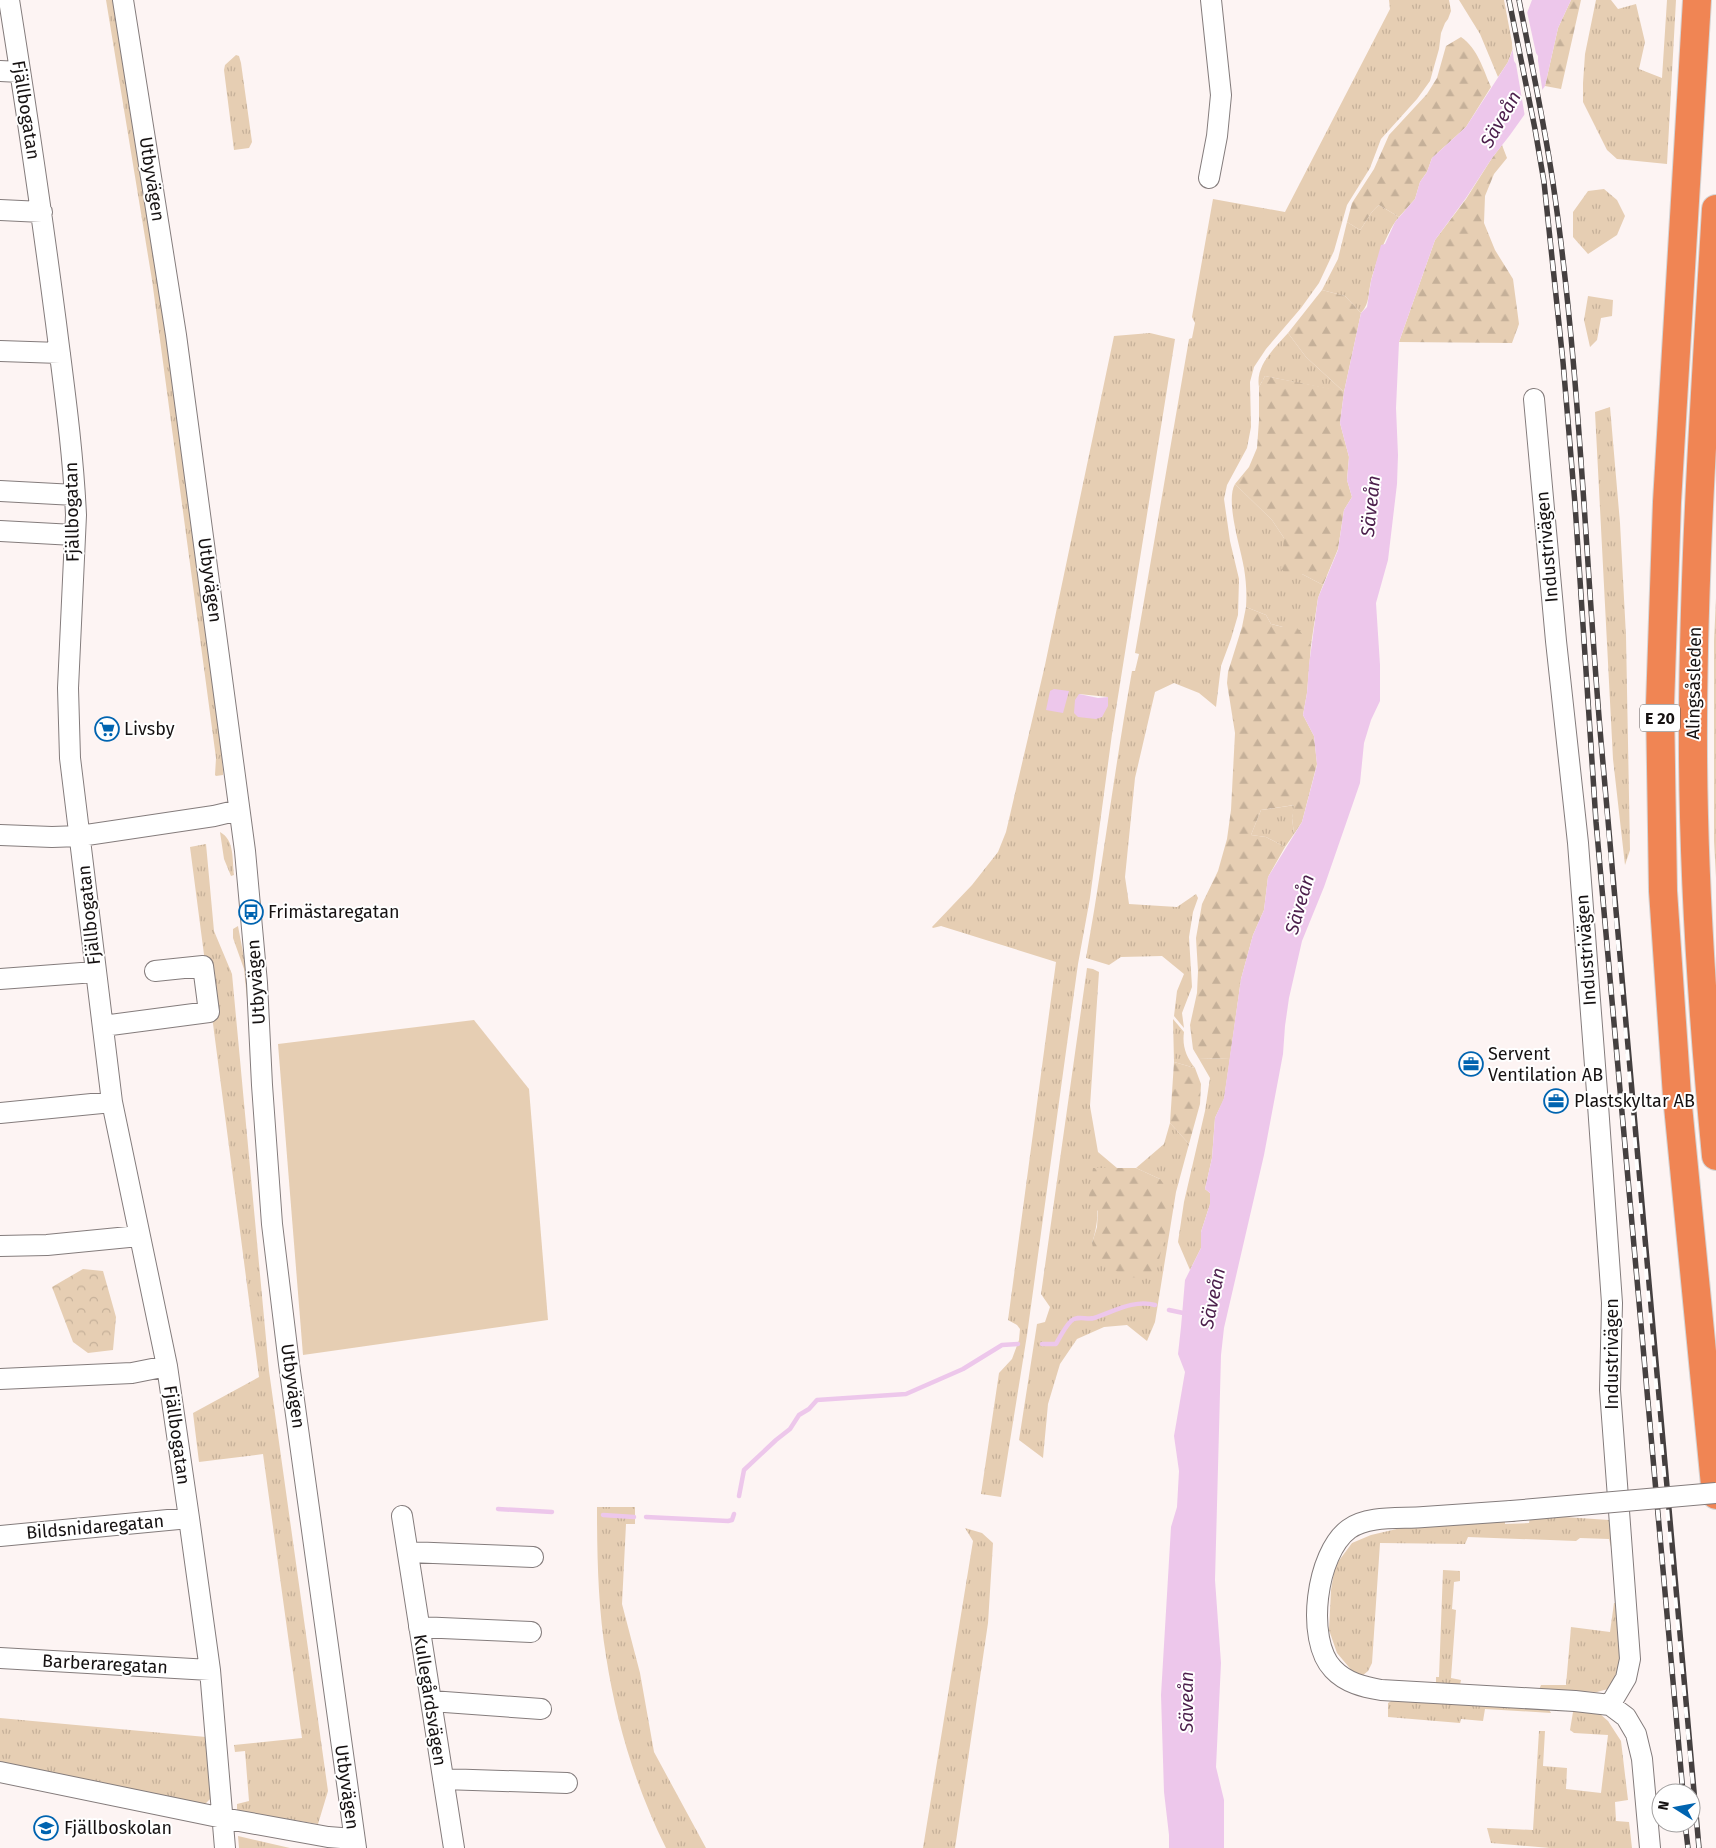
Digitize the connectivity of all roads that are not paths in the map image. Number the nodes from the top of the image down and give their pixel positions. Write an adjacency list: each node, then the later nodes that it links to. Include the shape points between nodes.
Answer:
1 (9, 0): 6 (street, Fjällbogatan)
2 (123, 0): 18 (street, Utbyvägen, via 176,335)
3 (1211, 0): 7 (street, via 1221,95)
4 (1697, 0): 32 (highway, E 20, via 1668,492 1660,705 1663,891 1677,1096)
5 (0, 71): 6 (street)
6 (20, 72): 10 (street, Fjällbogatan)
7 (1209, 178)
8 (1716, 209): 27 (highway, Alingsåsleden / E 20, via 1696,542 1693,720 1696,909)
9 (0, 210): 10 (street)
10 (42, 212): 12 (street, Fjällbogatan)
11 (0, 351): 12 (street)
12 (60, 353): 15 (street, Fjällbogatan)
13 (1534, 399): 43 (street, Industrivägen, via 1578,843 1612,1303 1610,1390 1630,1659 1626,1678)
14 (0, 490): 15 (street)
15 (75, 495): 17 (street, Fjällbogatan)
16 (0, 531): 17 (street)
17 (74, 535): 20 (street, Fjällbogatan, via 68,725)
18 (239, 810): 20 (street); 49 (street, Utbyvägen, via 257,982 272,1224)
19 (0, 835): 20 (street)
20 (80, 836): 22 (street, Fjällbogatan)
21 (155, 971): 24 (street, via 203,966 209,1012)
22 (95, 972): 23 (street); 24 (street, Fjällbogatan)
23 (0, 979)
24 (102, 1026): 25 (street, Fjällbogatan)
25 (112, 1102): 26 (street); 28 (street, Fjällbogatan)
26 (0, 1113)
27 (1716, 1156)
28 (139, 1236): 29 (street, via 47,1246); 30 (street, Fjällbogatan)
29 (0, 1246)
30 (167, 1366): 31 (street, via 132,1373); 34 (street, Fjällbogatan)
31 (0, 1379)
32 (1716, 1494): 43 (street, bridge, via 1372,1521 1350,1529 1331,1549 1321,1578 1319,1644 1333,1669 1353,1684 1381,1690)
33 (402, 1516): 36 (street, Kullegårdsvägen)
34 (189, 1518): 35 (street, Bildsnidaregatan); 41 (street, Fjällbogatan)
35 (0, 1536)
36 (408, 1552): 37 (street); 38 (street, Kullegårdsvägen)
37 (533, 1557)
38 (419, 1627): 39 (street); 42 (street, Kullegårdsvägen)
39 (531, 1632)
40 (0, 1658): 41 (street, Barberaregatan)
41 (210, 1670): 48 (street, Fjällbogatan)
42 (430, 1701): 44 (street); 46 (street, Kullegårdsvägen)
43 (1610, 1705): 52 (street, via 1626,1717 1636,1734 1642,1759)
44 (541, 1709)
45 (0, 1772): 48 (street)
46 (443, 1779): 47 (street); 51 (street, Kullegårdsvägen)
47 (567, 1783)
48 (223, 1818): 49 (street); 50 (street, Fjällbogatan)
49 (355, 1843)
50 (225, 1848)
51 (454, 1848)
52 (1650, 1848)

